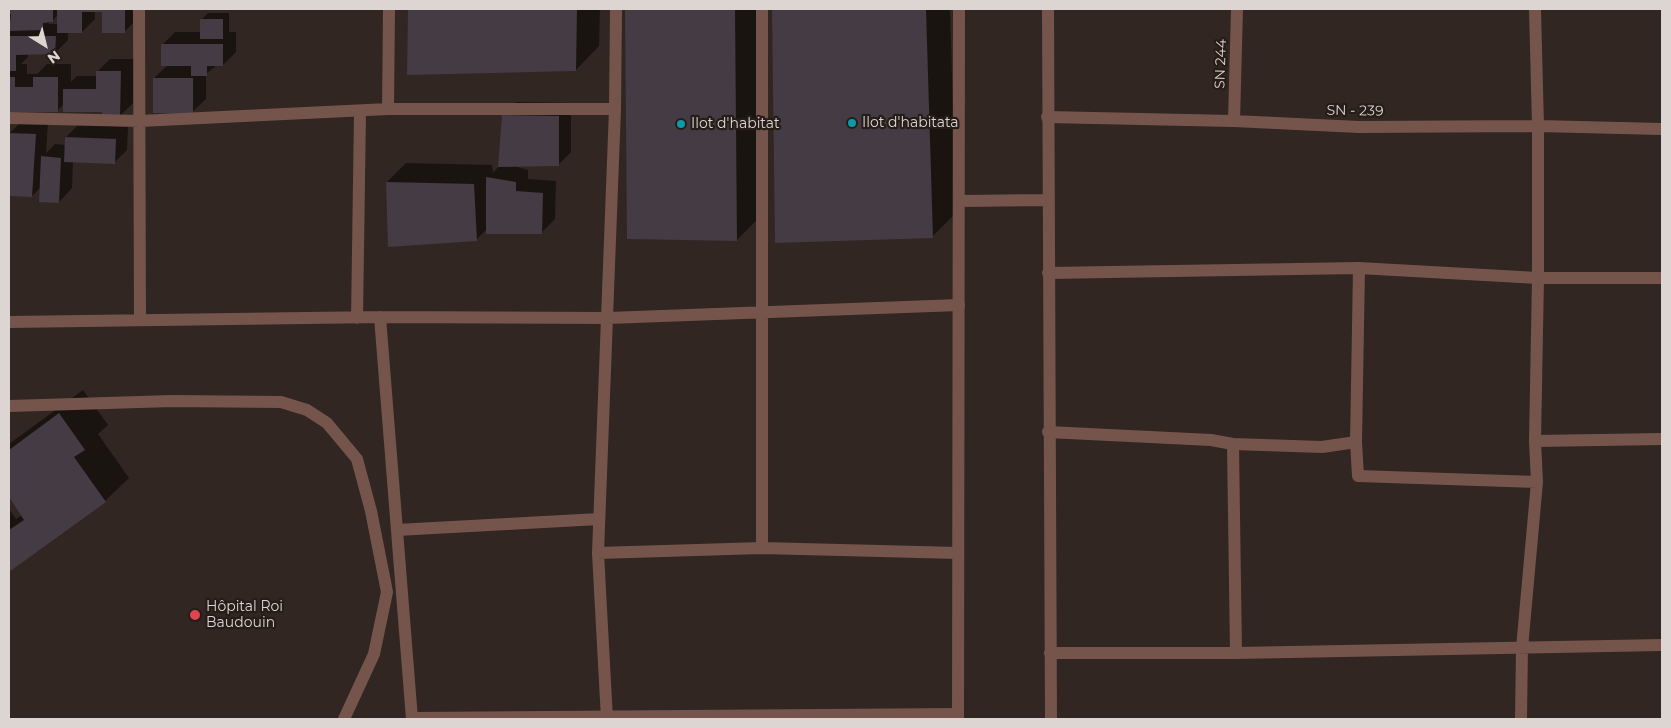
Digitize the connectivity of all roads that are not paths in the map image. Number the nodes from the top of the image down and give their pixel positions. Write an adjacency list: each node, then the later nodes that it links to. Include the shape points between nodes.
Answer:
1 (139, 9): 15 (street)
2 (389, 9): 9 (street)
3 (616, 9): 10 (street)
4 (762, 9): 25 (street)
5 (960, 9): 19 (street)
6 (1048, 9): 12 (street)
7 (1237, 9): 14 (street, SN 244)
8 (1535, 9): 16 (street)
9 (388, 109): 10 (street); 11 (street)
10 (614, 109): 28 (street)
11 (360, 112): 15 (street); 27 (street)
12 (1047, 117): 14 (street, SN - 239); 18 (street)
13 (9, 118): 15 (street)
14 (1234, 120): 16 (street, SN - 239, via 1359,127)
15 (140, 121): 29 (street)
16 (1538, 126): 17 (street, SN - 239); 22 (street)
17 (1662, 129)
18 (1047, 200): 19 (street); 21 (street)
19 (960, 201): 24 (street)
20 (1359, 268): 21 (street); 22 (street); 35 (street)
21 (1048, 273): 32 (street)
22 (1538, 278): 23 (street); 34 (street)
23 (1662, 278)
24 (959, 305): 25 (street); 42 (street)
25 (763, 312): 28 (street); 40 (street)
26 (380, 317): 27 (street); 28 (street); 39 (street)
27 (356, 318): 29 (street)
28 (608, 318): 38 (street)
29 (140, 320): 30 (street)
30 (9, 322)
31 (9, 406): 50 (street, via 172,401 280,402 307,410 327,423 357,459 387,592 374,654)
32 (1048, 432): 36 (street, via 1211,440); 46 (street)
33 (1662, 439): 34 (street)
34 (1535, 441): 37 (street)
35 (1356, 442): 36 (street, via 1322,447); 37 (street, via 1356,474 1360,477)
36 (1233, 444): 45 (street)
37 (1537, 482): 44 (street)
38 (599, 518): 39 (street); 41 (street)
39 (397, 530): 51 (street)
40 (762, 548): 41 (street); 42 (street)
41 (598, 553): 48 (street)
42 (958, 553): 47 (street)
43 (1662, 645): 44 (street)
44 (1522, 648): 45 (street); 53 (street)
45 (1236, 652): 46 (street)
46 (1050, 653): 52 (street)
47 (958, 717): 49 (street)
48 (607, 718): 49 (street); 51 (street)
49 (756, 718)
50 (344, 719)
51 (412, 719)
52 (1051, 719)
53 (1521, 719)

